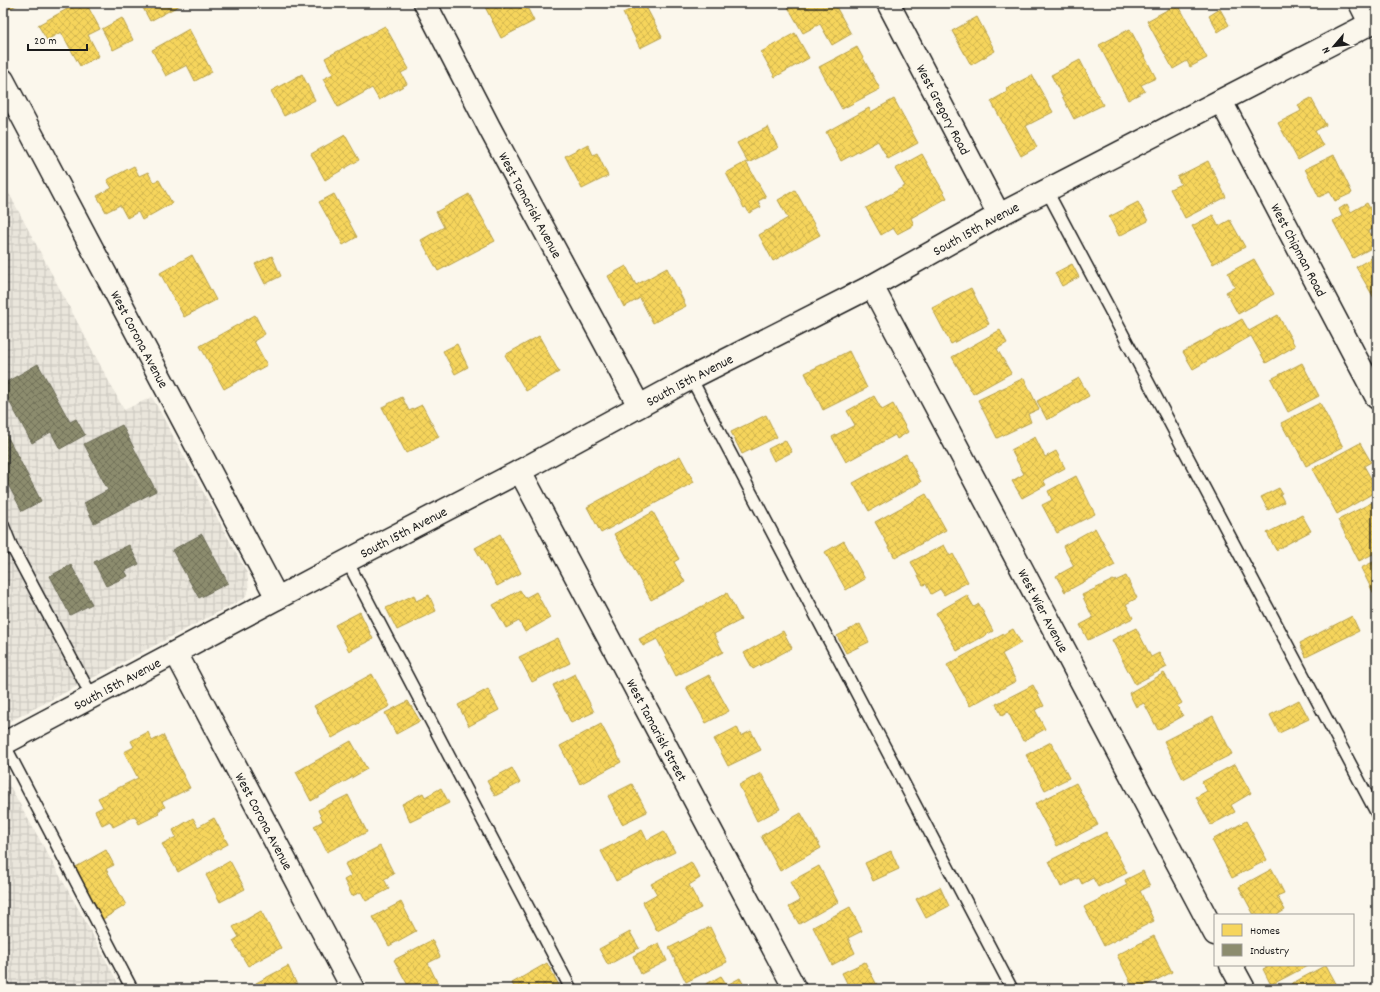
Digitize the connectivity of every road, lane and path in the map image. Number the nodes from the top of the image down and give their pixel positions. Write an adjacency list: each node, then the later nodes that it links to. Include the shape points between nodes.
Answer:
1 (425, 3): 12 (street, West Tamarisk Avenue)
2 (888, 3): 8 (street, West Gregory Road)
3 (1360, 3): 4 (street)
4 (1374, 21): 6 (street, South 15th Avenue)
5 (3, 80): 17 (street, West Corona Avenue)
6 (1221, 101): 7 (street, South 15th Avenue); 11 (street, West Chipman Road)
7 (1047, 191): 8 (street, South 15th Avenue); 21 (lane)
8 (999, 215): 9 (street, South 15th Avenue)
9 (872, 286): 10 (street, South 15th Avenue); 22 (street, West Wier Avenue)
10 (691, 378): 12 (street, South 15th Avenue); 28 (lane)
11 (1377, 398)
12 (639, 406): 13 (street, South 15th Avenue)
13 (520, 471): 16 (street, South 15th Avenue); 27 (street, West Tamarisk Street)
14 (3, 525): 15 (lane)
15 (7, 548): 19 (lane)
16 (347, 561): 17 (street, South 15th Avenue); 26 (lane)
17 (277, 598): 18 (street, South 15th Avenue)
18 (176, 653): 19 (street, South 15th Avenue); 25 (street, West Corona Avenue)
19 (92, 697): 20 (street, South 15th Avenue)
20 (3, 744): 24 (lane)
21 (1377, 814)
22 (1214, 932)
23 (1232, 966): 29 (street)
24 (132, 989)
25 (353, 989)
26 (571, 989)
27 (795, 989)
28 (1012, 989)
29 (1244, 989)

